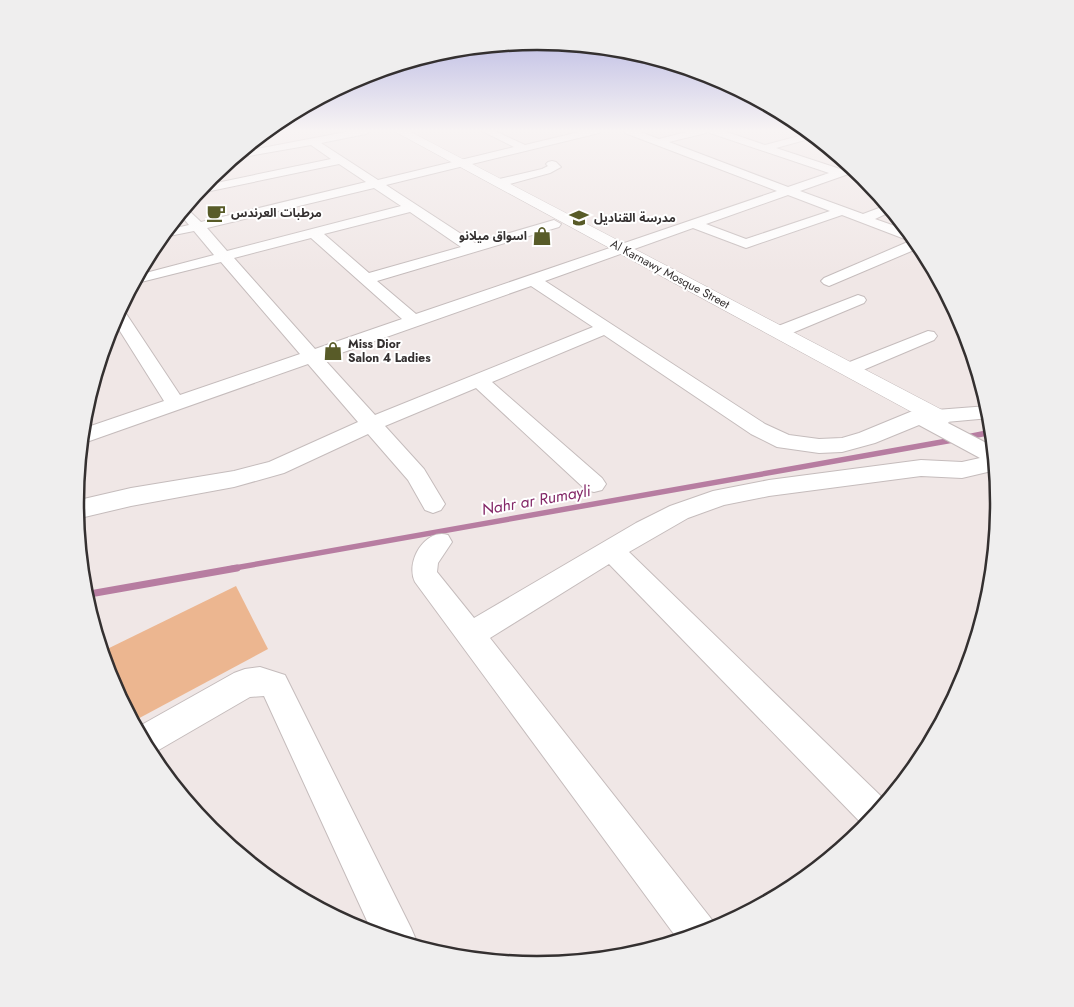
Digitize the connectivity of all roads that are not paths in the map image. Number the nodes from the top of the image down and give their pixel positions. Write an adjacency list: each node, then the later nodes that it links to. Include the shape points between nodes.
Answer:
1 (247, 178): 10 (street)
2 (258, 178): 10 (street)
3 (367, 178): 12 (street)
4 (401, 178): 12 (street)
5 (476, 178): 20 (main road, Al Karnawy Mosque Street)
6 (486, 178): 11 (main road, Al Karnawy Mosque Street)
7 (519, 178): 11 (street)
8 (757, 178): 14 (street)
9 (826, 178): 14 (street)
10 (249, 180): 13 (street)
11 (499, 183): 28 (main road, Al Karnawy Mosque Street)
12 (376, 184): 15 (street); 22 (street)
13 (211, 188)
14 (790, 190): 17 (street); 21 (street)
15 (412, 207): 24 (street); 27 (street)
16 (883, 210): 19 (street)
17 (842, 211): 19 (street); 21 (street, via 746,244)
18 (187, 215): 22 (street)
19 (863, 219): 25 (street)
20 (554, 224): 27 (street); 28 (main road, Al Karnawy Mosque Street)
21 (694, 224): 28 (street)
22 (198, 226): 23 (street); 29 (street)
23 (174, 232)
24 (314, 233): 29 (street); 31 (street)
25 (901, 233)
26 (910, 246): 33 (street)
27 (473, 248): 31 (street)
28 (615, 251): 32 (street); 38 (main road, Al Karnawy Mosque Street); 45 (main road, Al Karnawy Mosque Street)
29 (224, 257): 30 (street); 40 (street)
30 (144, 278)
31 (366, 279): 36 (street)
32 (533, 280): 36 (street); 37 (street)
33 (829, 281)
34 (858, 300): 38 (street)
35 (122, 321): 43 (street)
36 (414, 321): 40 (street)
37 (606, 328): 42 (street); 45 (street, via 758,430 785,442 842,445)
38 (779, 332): 41 (main road, Al Karnawy Mosque Street)
39 (928, 336): 41 (street)
40 (312, 356): 43 (street); 46 (street)
41 (849, 370): 45 (main road, Al Karnawy Mosque Street)
42 (480, 381): 46 (street); 50 (street)
43 (176, 404): 47 (street)
44 (981, 413): 45 (street)
45 (924, 419): 48 (street)
46 (372, 424): 51 (street, via 416,475); 52 (street, via 276,468)
47 (89, 434)
48 (988, 454)
49 (989, 464): 54 (street, via 962,470 921,468 721,497 679,512)
50 (594, 484)
51 (434, 504)
52 (84, 508)
53 (439, 542): 55 (street, via 425,561 424,574)
54 (612, 551): 55 (street); 57 (street)
55 (470, 635): 58 (street)
56 (149, 738): 59 (street, via 245,684 260,681 274,685)
57 (871, 811)
58 (694, 929)
59 (393, 934)

